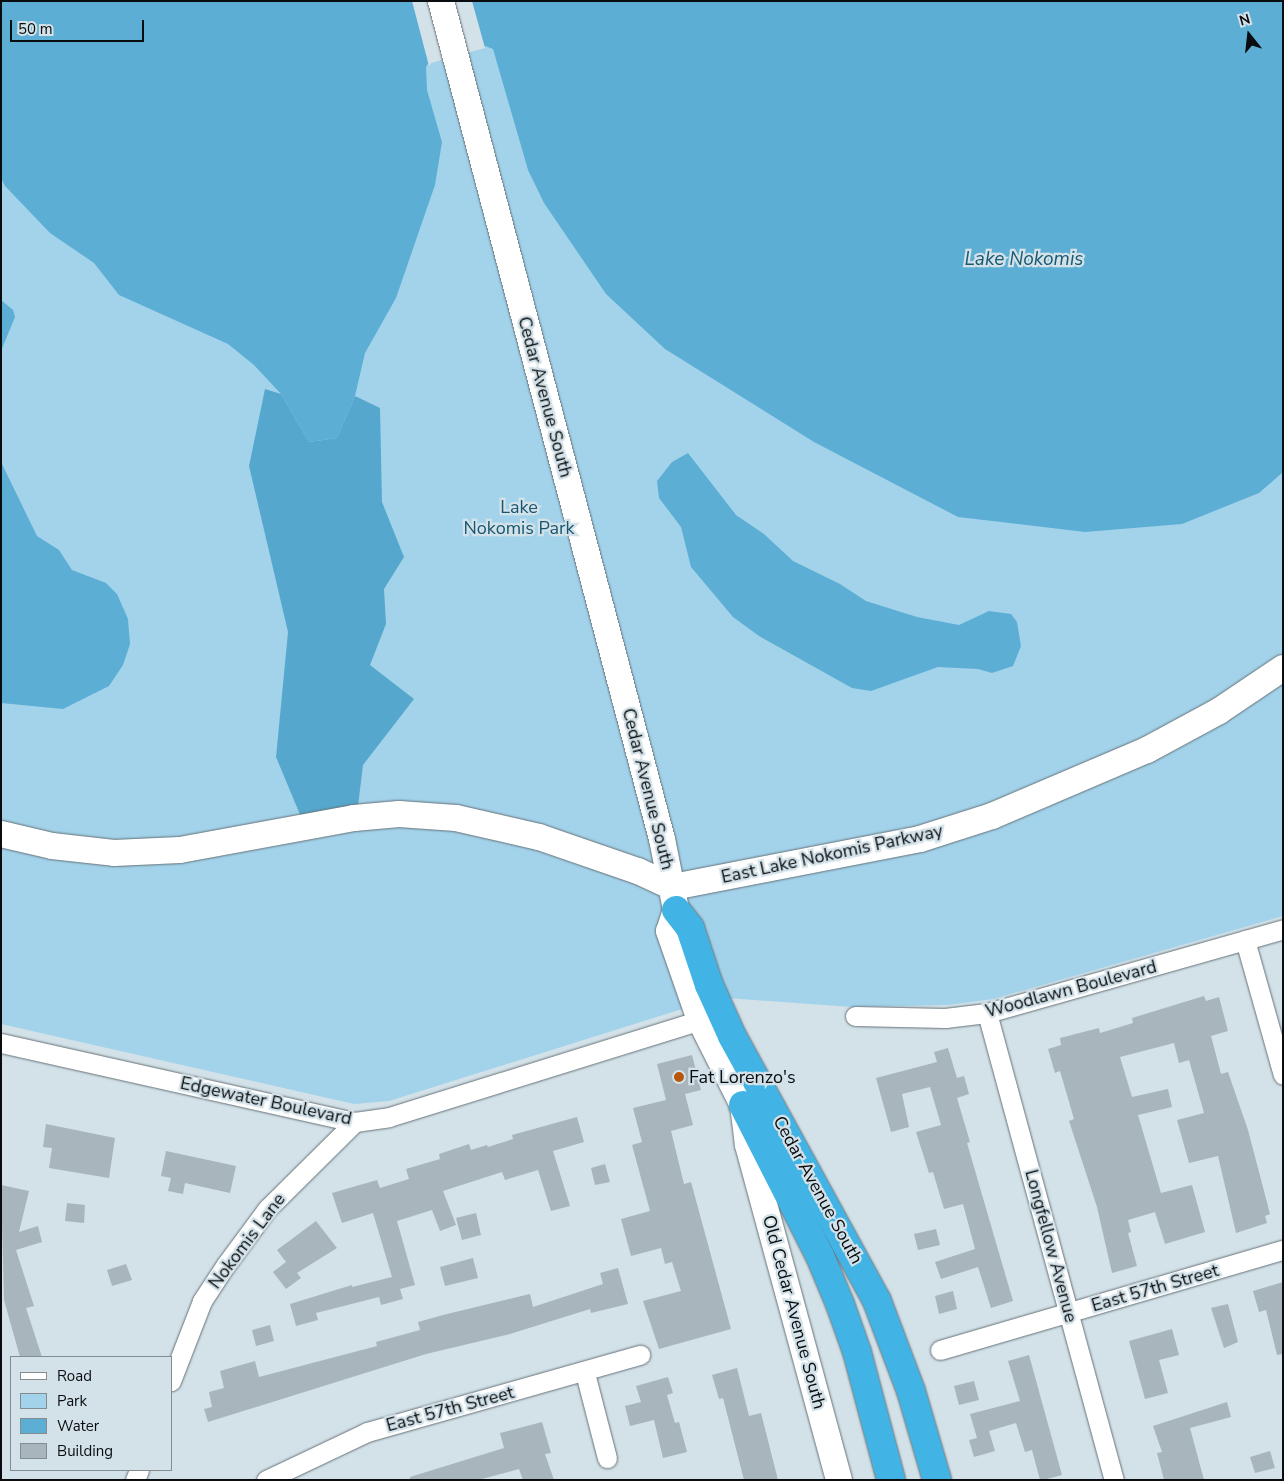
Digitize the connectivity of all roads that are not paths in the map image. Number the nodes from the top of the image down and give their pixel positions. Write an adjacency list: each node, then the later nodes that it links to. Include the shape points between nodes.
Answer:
1 (441, 1): 4 (street, Cedar Avenue South)
2 (1283, 668): 4 (street, East Lake Nokomis Parkway, via 1219,711 1147,750 992,816 920,839)
3 (1, 834): 4 (street, via 52,846 114,853 180,850 354,818 399,814 456,818 539,837 638,871)
4 (675, 899): 9 (street, Cedar Avenue South, via 670,931); 24 (highway, Cedar Avenue South, via 690,928 709,985 732,1036 877,1301 908,1384)
5 (1283, 929): 6 (street, Woodlawn Boulevard)
6 (1245, 940): 7 (street, Woodlawn Boulevard); 11 (street)
7 (987, 1013): 8 (street, Woodlawn Boulevard, via 945,1018); 15 (street, Longfellow Avenue)
8 (855, 1016)
9 (700, 1020): 12 (street, Cedar Avenue South); 13 (street, Edgewater Boulevard, via 389,1117)
10 (1, 1043): 13 (street, Edgewater Boulevard)
11 (1283, 1075)
12 (742, 1105): 22 (street, Old Cedar Avenue South, via 748,1145); 23 (highway, Cedar Avenue South, via 820,1256 840,1304 857,1352)
13 (355, 1122): 19 (street, Nokomis Lane, via 267,1209 225,1266 202,1301)
14 (1283, 1250): 15 (street, East 57th Street)
15 (1070, 1313): 16 (street, East 57th Street); 25 (street, Longfellow Avenue)
16 (940, 1350)
17 (640, 1356): 18 (street, East 57th Street)
18 (585, 1373): 20 (street); 21 (street, East 57th Street, via 367,1432)
19 (172, 1378)
20 (607, 1458)
21 (266, 1480)
22 (839, 1480)
23 (892, 1480)
24 (937, 1480)
25 (1114, 1480)

